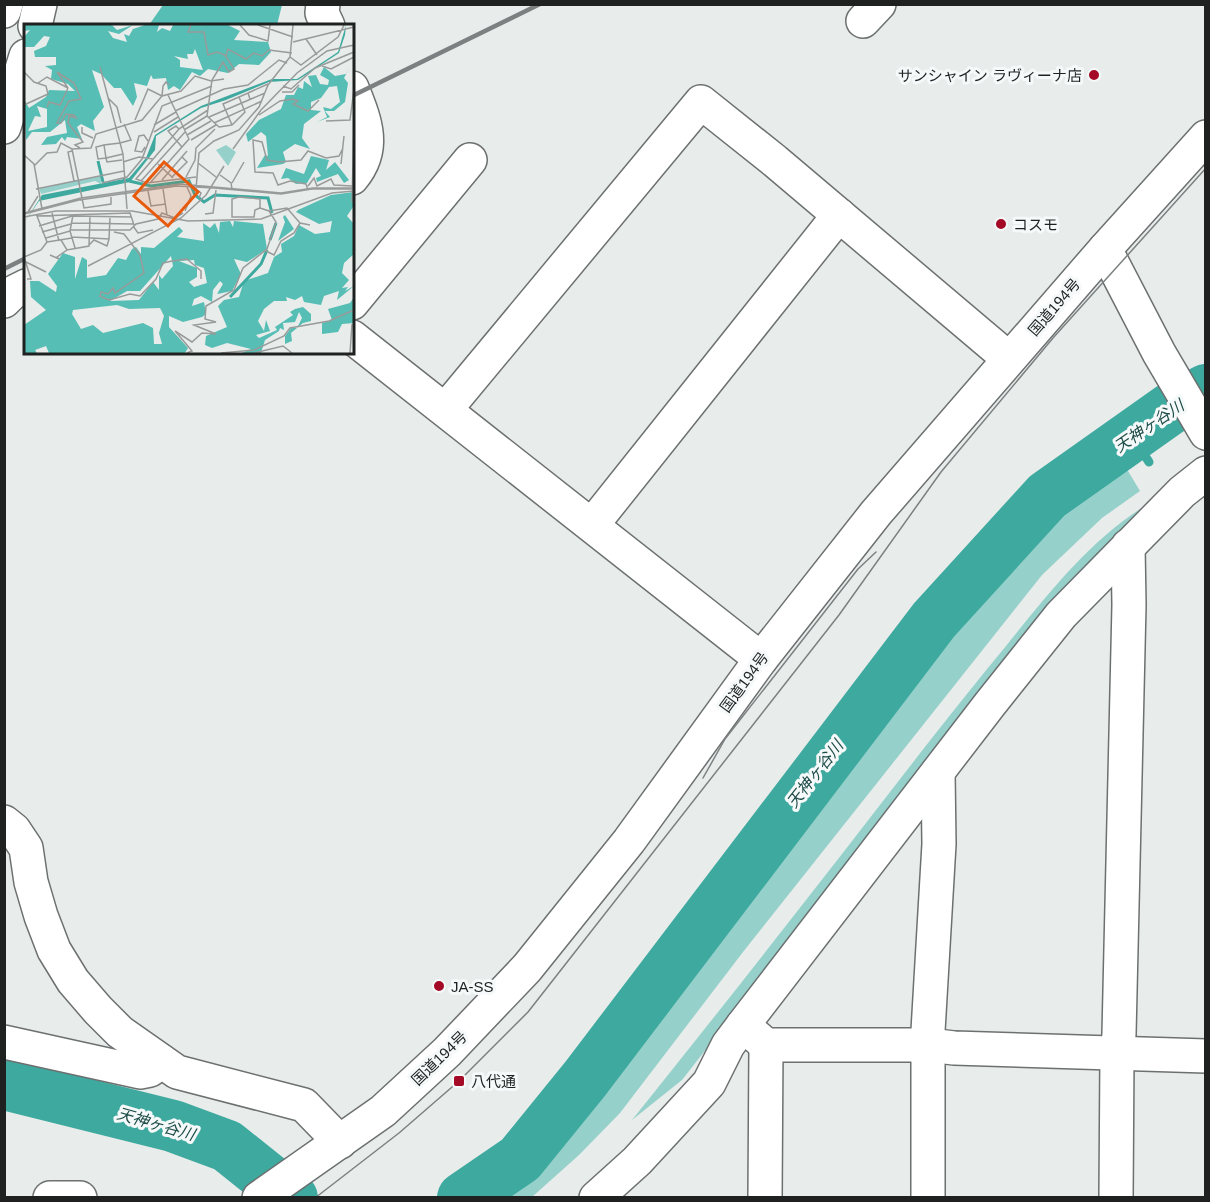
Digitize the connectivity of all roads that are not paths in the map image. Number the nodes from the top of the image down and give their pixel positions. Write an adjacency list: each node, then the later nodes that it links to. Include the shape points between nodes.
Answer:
1 (6, 4): 4 (main road)
2 (40, 4): 5 (main road)
3 (323, 4): 6 (main road)
4 (4, 11)
5 (35, 24)
6 (327, 24)
7 (24, 62): 9 (main road)
8 (354, 94): 12 (main road, via 368,140 365,160)
9 (4, 127)
10 (1206, 137): 14 (main road, 国道194号)
11 (470, 160): 17 (main road)
12 (354, 175)
13 (839, 215): 19 (main road); 20 (main road, via 701,102); 23 (main road)
14 (1105, 249): 19 (main road, 国道194号); 21 (main road)
15 (24, 287): 16 (main road)
16 (4, 301)
17 (354, 301)
18 (354, 339): 20 (main road)
19 (1009, 359): 25 (main road, 国道194号, via 876,513)
20 (446, 409): 23 (main road)
21 (1206, 433)
22 (1206, 473): 24 (main road)
23 (592, 525): 25 (main road)
24 (1128, 546): 26 (main road, via 1061,615); 31 (main road)
25 (760, 659): 34 (main road, 国道194号, via 629,841 526,968 447,1052 383,1111)
26 (938, 772): 28 (main road); 30 (main road, via 939,844)
27 (4, 822): 33 (main road, via 26,848 41,916 54,950 73,981 120,1032)
28 (754, 1035): 30 (main road); 38 (main road, via 728,1045 709,1083 637,1161); 39 (main road)
29 (4, 1042): 33 (main road, via 140,1072 150,1070)
30 (929, 1045): 31 (main road); 40 (main road)
31 (1117, 1054): 32 (main road); 41 (main road)
32 (1206, 1056)
33 (160, 1060): 34 (main road, via 177,1072 304,1105)
34 (329, 1150): 37 (main road, 国道194号)
35 (50, 1197): 36 (main road)
36 (80, 1197)
37 (259, 1197)
38 (596, 1197)
39 (765, 1197)
40 (928, 1197)
41 (1116, 1197)

